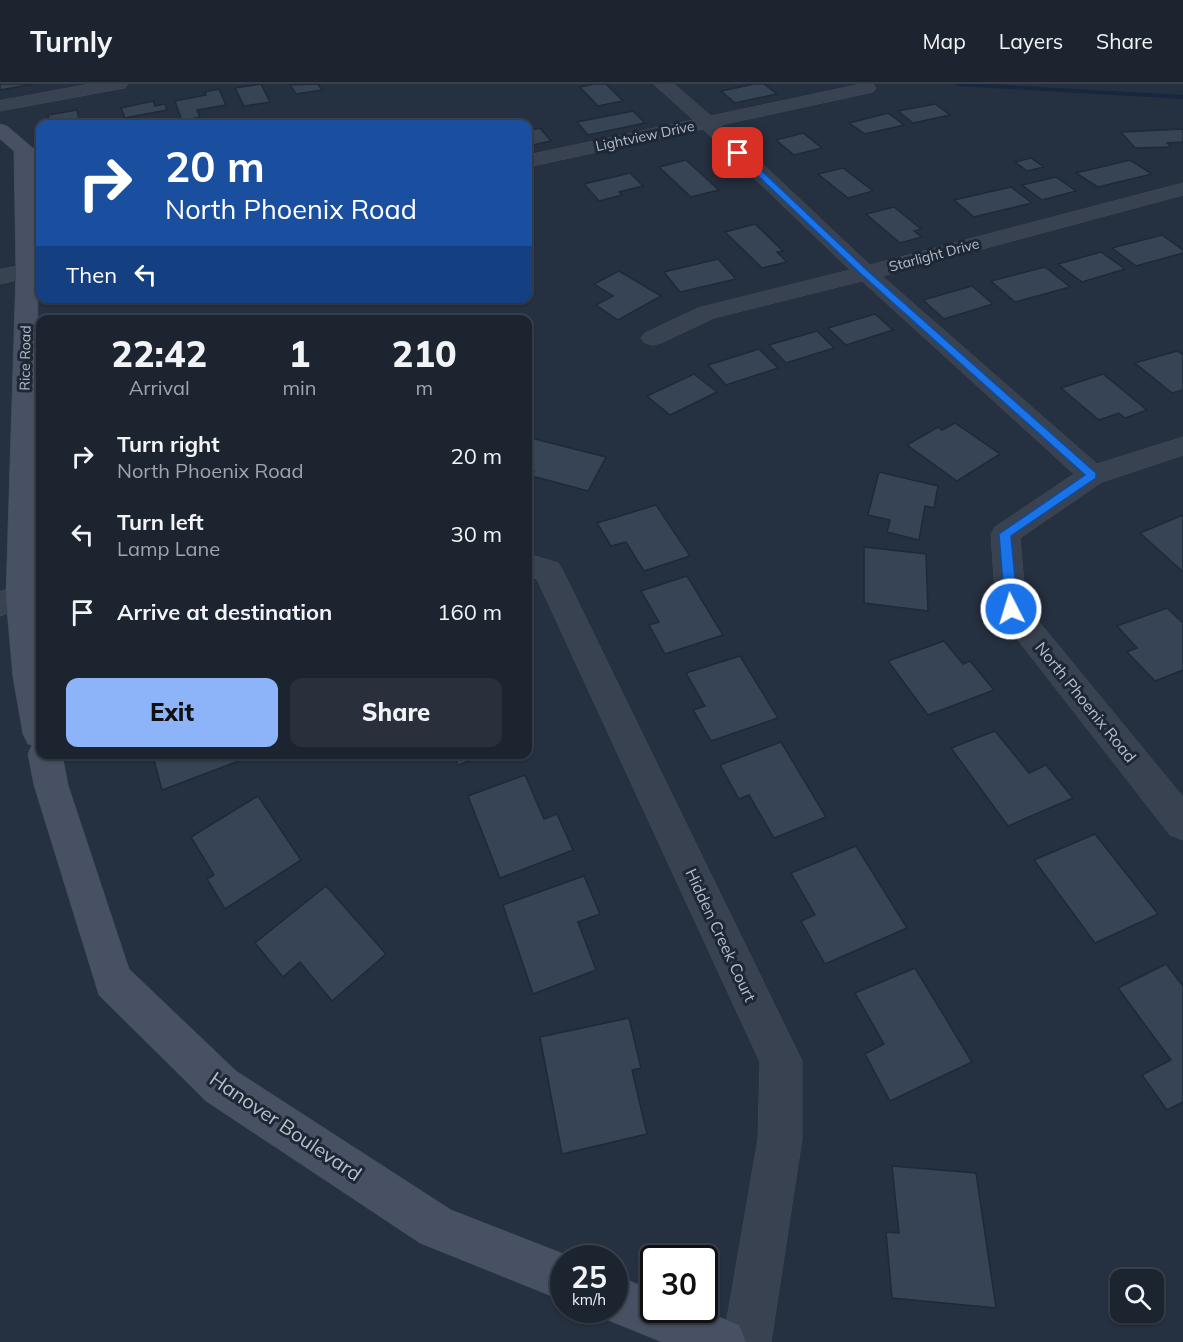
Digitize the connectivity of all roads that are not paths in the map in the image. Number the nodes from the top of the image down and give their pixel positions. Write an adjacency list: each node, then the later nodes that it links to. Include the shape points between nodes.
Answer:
1 (119, 84): 4 (street)
2 (663, 84): 5 (street)
3 (867, 88): 5 (street, Lightview Drive)
4 (0, 106)
5 (706, 122): 7 (street, Lightview Drive); 10 (street)
6 (0, 130): 9 (street, Rice Road, via 24,149)
7 (532, 160)
8 (1183, 189): 10 (street, Starlight Drive)
9 (27, 271): 11 (street); 16 (street, Rice Road)
10 (866, 273): 12 (street, Starlight Drive, via 706,313); 14 (street)
11 (0, 277)
12 (653, 338)
13 (1183, 446): 14 (street)
14 (1092, 475): 19 (street, North Phoenix Road, via 1005,534 1011,609)
15 (532, 566): 23 (street, Hidden Creek Court, via 548,571 781,1061 780,1139)
16 (11, 600): 17 (street)
17 (36, 715)
18 (46, 759): 20 (street, Hanover Boulevard, via 113,981 231,1093 436,1227)
19 (1183, 824)
20 (550, 1272)
21 (628, 1304): 22 (street)
22 (722, 1342)
23 (747, 1342)

